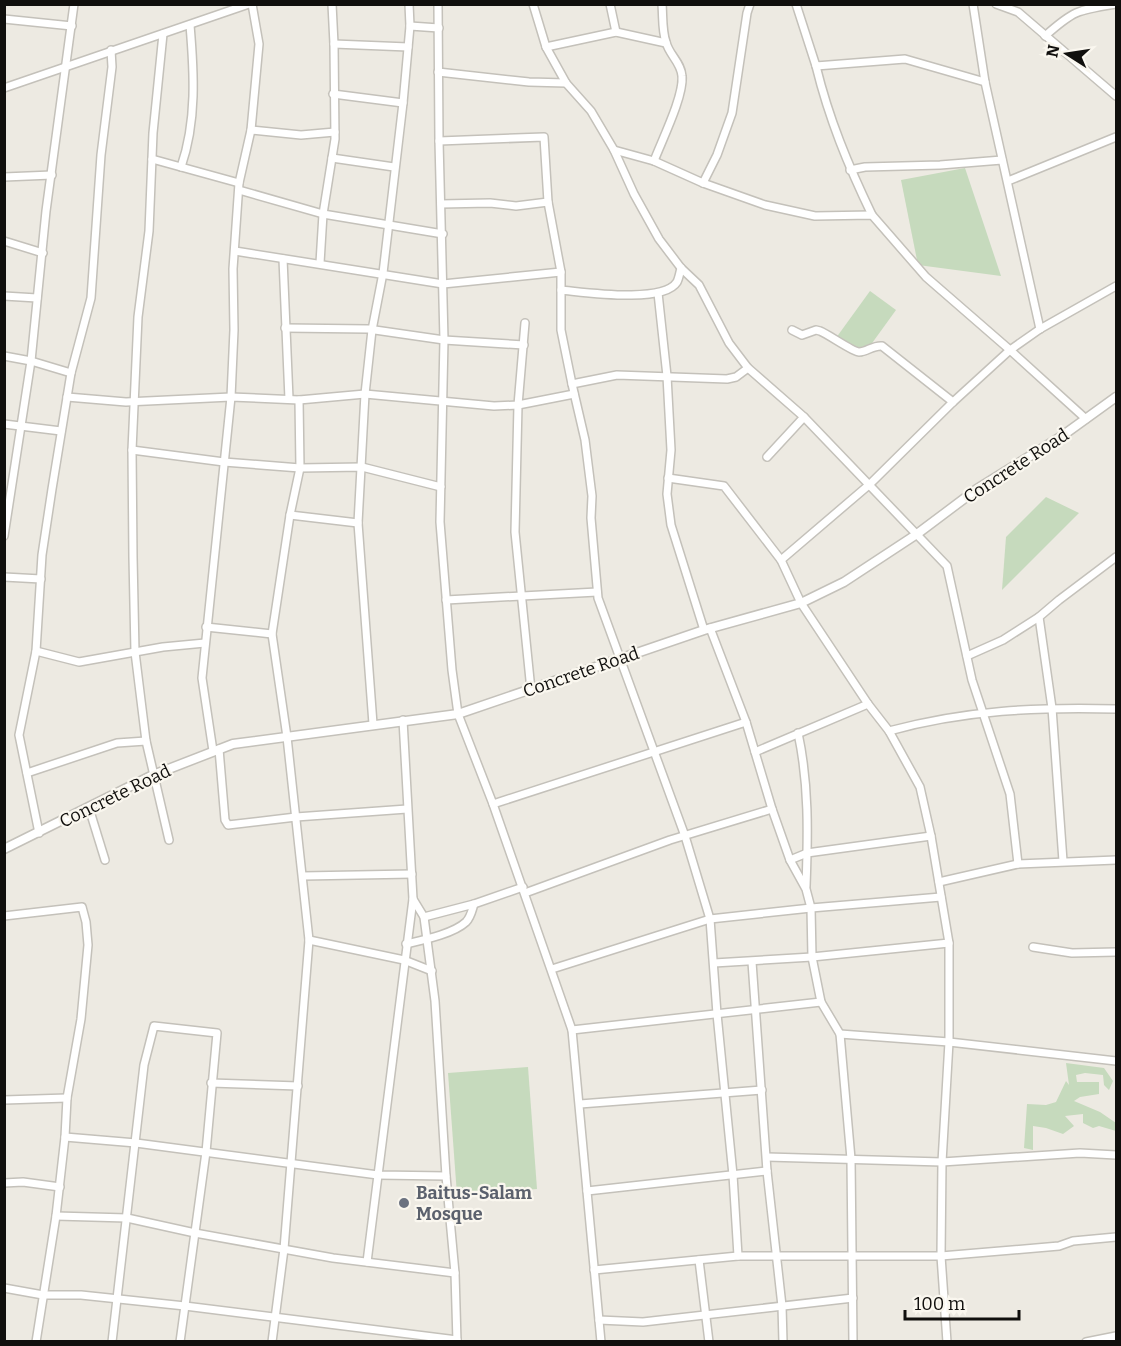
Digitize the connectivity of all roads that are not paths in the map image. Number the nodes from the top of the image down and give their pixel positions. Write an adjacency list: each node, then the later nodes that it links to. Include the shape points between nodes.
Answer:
1 (74, 4): 17 (street)
2 (251, 4): 16 (street); 37 (street, via 259,44)
3 (332, 4): 24 (street)
4 (409, 4): 18 (street)
5 (438, 4): 19 (street)
6 (533, 4): 25 (street)
7 (610, 4): 20 (street)
8 (662, 4): 23 (street)
9 (750, 4): 52 (street, via 732,113)
10 (796, 4): 28 (street)
11 (973, 4): 31 (street)
12 (996, 4): 14 (street)
13 (1116, 4): 22 (street, via 1073,12)
14 (1020, 8): 22 (street)
15 (4, 19): 17 (street)
16 (190, 25): 21 (street); 46 (street, via 194,68 191,122)
17 (72, 26): 29 (street)
18 (410, 26): 19 (street); 26 (street)
19 (439, 28): 30 (street)
20 (616, 32): 23 (street); 25 (street)
21 (163, 34): 27 (street); 43 (street)
22 (1045, 36): 35 (street)
23 (666, 43): 45 (street, via 680,64 682,77)
24 (334, 45): 26 (street); 34 (street)
25 (546, 46): 32 (street)
26 (408, 47): 36 (street)
27 (111, 50): 29 (street); 85 (street, via 92,288)
28 (816, 66): 31 (street, via 904,59); 48 (street, via 827,110)
29 (66, 68): 33 (street); 49 (street)
30 (438, 72): 32 (street); 40 (street)
31 (985, 82): 44 (street)
32 (566, 83): 41 (street, via 591,111)
33 (4, 88)
34 (333, 94): 36 (street); 38 (street)
35 (1116, 96)
36 (403, 103): 47 (street)
37 (251, 130): 38 (street, via 300,135); 53 (street)
38 (334, 132): 42 (street)
39 (1116, 137): 51 (street)
40 (439, 141): 54 (street, via 544,137); 55 (street)
41 (614, 150): 45 (street); 65 (street, via 659,239)
42 (332, 158): 47 (street); 56 (street)
43 (152, 159): 46 (street); 96 (street)
44 (1002, 160): 48 (street); 51 (street)
45 (654, 161): 52 (street)
46 (181, 167): 53 (street)
47 (394, 167): 58 (street)
48 (850, 170): 57 (street)
49 (52, 175): 50 (street); 62 (street)
50 (4, 177)
51 (1008, 181): 76 (street)
52 (703, 183): 57 (street, via 765,205 815,216)
53 (239, 187): 56 (street); 61 (street)
54 (548, 202): 55 (street, via 516,206); 66 (street)
55 (441, 204): 59 (street)
56 (323, 214): 58 (street); 64 (street)
57 (872, 214): 81 (street, via 926,277)
58 (387, 225): 59 (street); 67 (street)
59 (443, 234): 68 (street)
60 (4, 241): 62 (street)
61 (235, 251): 63 (street); 91 (street)
62 (43, 253): 73 (street)
63 (283, 259): 64 (street); 75 (street)
64 (320, 263): 67 (street)
65 (681, 268): 71 (street, via 678,281); 84 (street, via 699,285 729,343)
66 (561, 272): 68 (street); 70 (street)
67 (382, 273): 68 (street); 77 (street)
68 (443, 284): 79 (street)
69 (1116, 286): 76 (street)
70 (561, 290): 71 (street); 87 (street, via 561,330)
71 (658, 293): 86 (street)
72 (4, 296): 73 (street)
73 (38, 298): 83 (street)
74 (525, 322): 80 (street)
75 (285, 328): 77 (street); 93 (street)
76 (1040, 329): 81 (street)
77 (372, 330): 79 (street); 88 (street)
78 (792, 330): 97 (street, via 802,335 820,331 858,352 882,346)
79 (444, 340): 80 (street); 95 (street)
80 (524, 345): 98 (street)
81 (1010, 350): 97 (street); 100 (street)
82 (4, 356): 83 (street)
83 (31, 361): 85 (street); 102 (street)
84 (748, 368): 86 (street, via 727,379); 99 (street)
85 (72, 373): 90 (street)
86 (667, 376): 87 (street, via 617,375); 109 (street, via 671,450)
87 (572, 384): 89 (street)
88 (364, 394): 94 (street); 95 (street); 107 (street)
89 (574, 394): 98 (street); 120 (street, via 592,496)
90 (67, 397): 96 (street); 103 (street)
91 (231, 397): 93 (street); 96 (street); 106 (street)
92 (1116, 397): 100 (street, Concrete Road)
93 (288, 399): 94 (street)
94 (299, 400): 108 (street)
95 (443, 401): 98 (street); 111 (street)
96 (135, 402): 104 (street)
97 (953, 402): 110 (street)
98 (518, 405): 121 (street, via 515,521)
99 (804, 417): 105 (street); 110 (street)
100 (1086, 419): 114 (street, Concrete Road)
101 (4, 424): 102 (street)
102 (20, 427): 103 (street); 115 (street)
103 (62, 431): 119 (street)
104 (132, 450): 106 (street); 130 (street)
105 (767, 457)
106 (224, 462): 108 (street); 125 (street)
107 (362, 467): 108 (street); 111 (street); 113 (street)
108 (300, 468): 112 (street)
109 (668, 478): 117 (street, via 724,486); 126 (street, via 671,525)
110 (870, 484): 114 (street); 117 (street)
111 (441, 487): 122 (street)
112 (290, 515): 113 (street); 127 (street)
113 (358, 523): 141 (street)
114 (917, 534): 123 (street, Concrete Road, via 844,582); 131 (street, via 947,566)
115 (4, 536)
116 (1116, 557): 124 (street)
117 (781, 560): 123 (street)
118 (4, 578): 119 (street)
119 (41, 579): 129 (street)
120 (597, 592): 121 (street); 132 (street)
121 (521, 597): 122 (street); 133 (street)
122 (446, 600): 138 (street)
123 (801, 603): 126 (street, Concrete Road); 134 (street)
124 (1039, 617): 131 (street, via 1003,640); 135 (street)
125 (206, 627): 127 (street); 128 (street)
126 (707, 629): 132 (street, Concrete Road); 140 (street)
127 (272, 634): 144 (street)
128 (205, 643): 130 (street); 146 (street, via 202,678)
129 (36, 651): 130 (street, via 79,662); 149 (street, via 19,735)
130 (135, 652): 145 (street)
131 (967, 656): 137 (street)
132 (619, 659): 133 (street, Concrete Road); 147 (street)
133 (531, 690): 138 (street, Concrete Road)
134 (868, 704): 142 (street); 143 (street)
135 (1052, 708): 136 (street); 137 (street); 165 (street)
136 (1116, 709)
137 (983, 713): 142 (street); 166 (street, via 1010,794)
138 (458, 714): 139 (street, Concrete Road); 151 (street)
139 (403, 720): 141 (street, Concrete Road); 154 (street)
140 (746, 722): 147 (street); 148 (street)
141 (373, 724): 144 (street, Concrete Road)
142 (890, 731): 158 (street, via 920,787)
143 (798, 733): 148 (street); 161 (street, via 806,778)
144 (287, 737): 146 (street, Concrete Road); 155 (street)
145 (146, 741): 149 (street, via 117,743); 150 (street)
146 (216, 750): 150 (street, Concrete Road); 155 (street, via 228,825)
147 (655, 752): 151 (street); 157 (street)
148 (755, 752): 153 (street)
149 (27, 773): 156 (street)
150 (153, 775): 152 (street, Concrete Road); 159 (street)
151 (493, 804): 171 (street)
152 (89, 808): 156 (street, Concrete Road); 162 (street)
153 (772, 808): 157 (street); 163 (street)
154 (407, 809): 155 (street); 167 (street)
155 (297, 817): 168 (street)
156 (39, 833): 160 (street, Concrete Road)
157 (685, 836): 171 (street); 178 (street)
158 (931, 836): 161 (street); 169 (street)
159 (169, 840)
160 (4, 849)
161 (807, 853): 163 (street); 170 (street)
162 (105, 860)
163 (790, 860): 170 (street)
164 (1116, 860): 165 (street)
165 (1063, 861): 166 (street)
166 (1018, 864): 169 (street)
167 (412, 874): 168 (street); 173 (street)
168 (303, 876): 180 (street)
169 (939, 882): 172 (street)
170 (806, 889): 175 (street)
171 (524, 890): 174 (street); 189 (street)
172 (941, 897): 175 (street); 181 (street)
173 (413, 899): 177 (street); 182 (street)
174 (474, 904): 177 (street); 179 (street, via 468,921)
175 (811, 908): 178 (street); 185 (street)
176 (4, 916): 202 (street, via 77,906 84,910 88,945 81,1019)
177 (424, 917): 179 (street)
178 (710, 919): 188 (street); 189 (street)
179 (429, 939): 182 (street); 190 (street)
180 (309, 940): 186 (street); 199 (street)
181 (949, 943): 185 (street); 196 (street)
182 (406, 944): 186 (street)
183 (1033, 947): 184 (street, via 1072,953)
184 (1116, 952)
185 (812, 957): 187 (street); 191 (street)
186 (404, 960): 190 (street); 214 (street)
187 (752, 962): 188 (street); 192 (street)
188 (714, 963): 193 (street)
189 (552, 969): 194 (street)
190 (432, 971): 216 (street)
191 (821, 1002): 192 (street); 195 (street)
192 (755, 1010): 193 (street); 200 (street)
193 (717, 1014): 194 (street); 201 (street)
194 (572, 1030): 204 (street)
195 (840, 1034): 196 (street); 210 (street)
196 (949, 1042): 197 (street); 211 (street)
197 (1116, 1061)
198 (211, 1083): 199 (street); 206 (street, via 218,1033 154,1026 144,1065); 207 (street)
199 (298, 1086): 212 (street)
200 (762, 1090): 201 (street); 209 (street)
201 (724, 1094): 204 (street); 215 (street)
202 (67, 1098): 203 (street); 205 (street)
203 (4, 1100)
204 (580, 1104): 219 (street)
205 (65, 1137): 206 (street); 218 (street)
206 (136, 1143): 207 (street); 221 (street)
207 (206, 1152): 212 (street); 222 (street)
208 (1116, 1155): 211 (street, via 1080,1153)
209 (767, 1157): 210 (street); 213 (street)
210 (850, 1159): 211 (street); 227 (street)
211 (942, 1162): 228 (street)
212 (291, 1163): 214 (street); 224 (street)
213 (767, 1171): 215 (street); 225 (street)
214 (378, 1174): 216 (street); 230 (street)
215 (733, 1175): 219 (street); 226 (street)
216 (446, 1176): 232 (street)
217 (4, 1183): 218 (street)
218 (60, 1186): 220 (street)
219 (587, 1191): 231 (street)
220 (56, 1216): 221 (street); 234 (street)
221 (127, 1218): 222 (street); 236 (street)
222 (195, 1233): 224 (street); 237 (street)
223 (1116, 1237): 228 (street)
224 (284, 1249): 230 (street); 240 (street)
225 (776, 1255): 226 (street); 227 (street); 238 (street)
226 (738, 1256): 229 (street)
227 (853, 1256): 228 (street); 235 (street)
228 (941, 1256): 252 (street)
229 (699, 1260): 231 (street); 239 (street)
230 (367, 1262): 232 (street)
231 (594, 1270): 241 (street)
232 (455, 1273): 247 (street)
233 (4, 1288): 234 (street)
234 (43, 1295): 236 (street); 243 (street)
235 (853, 1298): 238 (street); 251 (street)
236 (117, 1299): 237 (street); 244 (street)
237 (185, 1306): 240 (street); 245 (street)
238 (782, 1306): 239 (street); 250 (street)
239 (706, 1315): 241 (street, via 643,1322); 249 (street)
240 (275, 1318): 246 (street); 247 (street)
241 (599, 1320): 248 (street)
242 (1116, 1336): 253 (street)
243 (36, 1341)
244 (112, 1341)
245 (180, 1341)
246 (272, 1341)
247 (457, 1341)
248 (601, 1341)
249 (709, 1341)
250 (783, 1341)
251 (853, 1341)
252 (947, 1341)
253 (1086, 1341)

